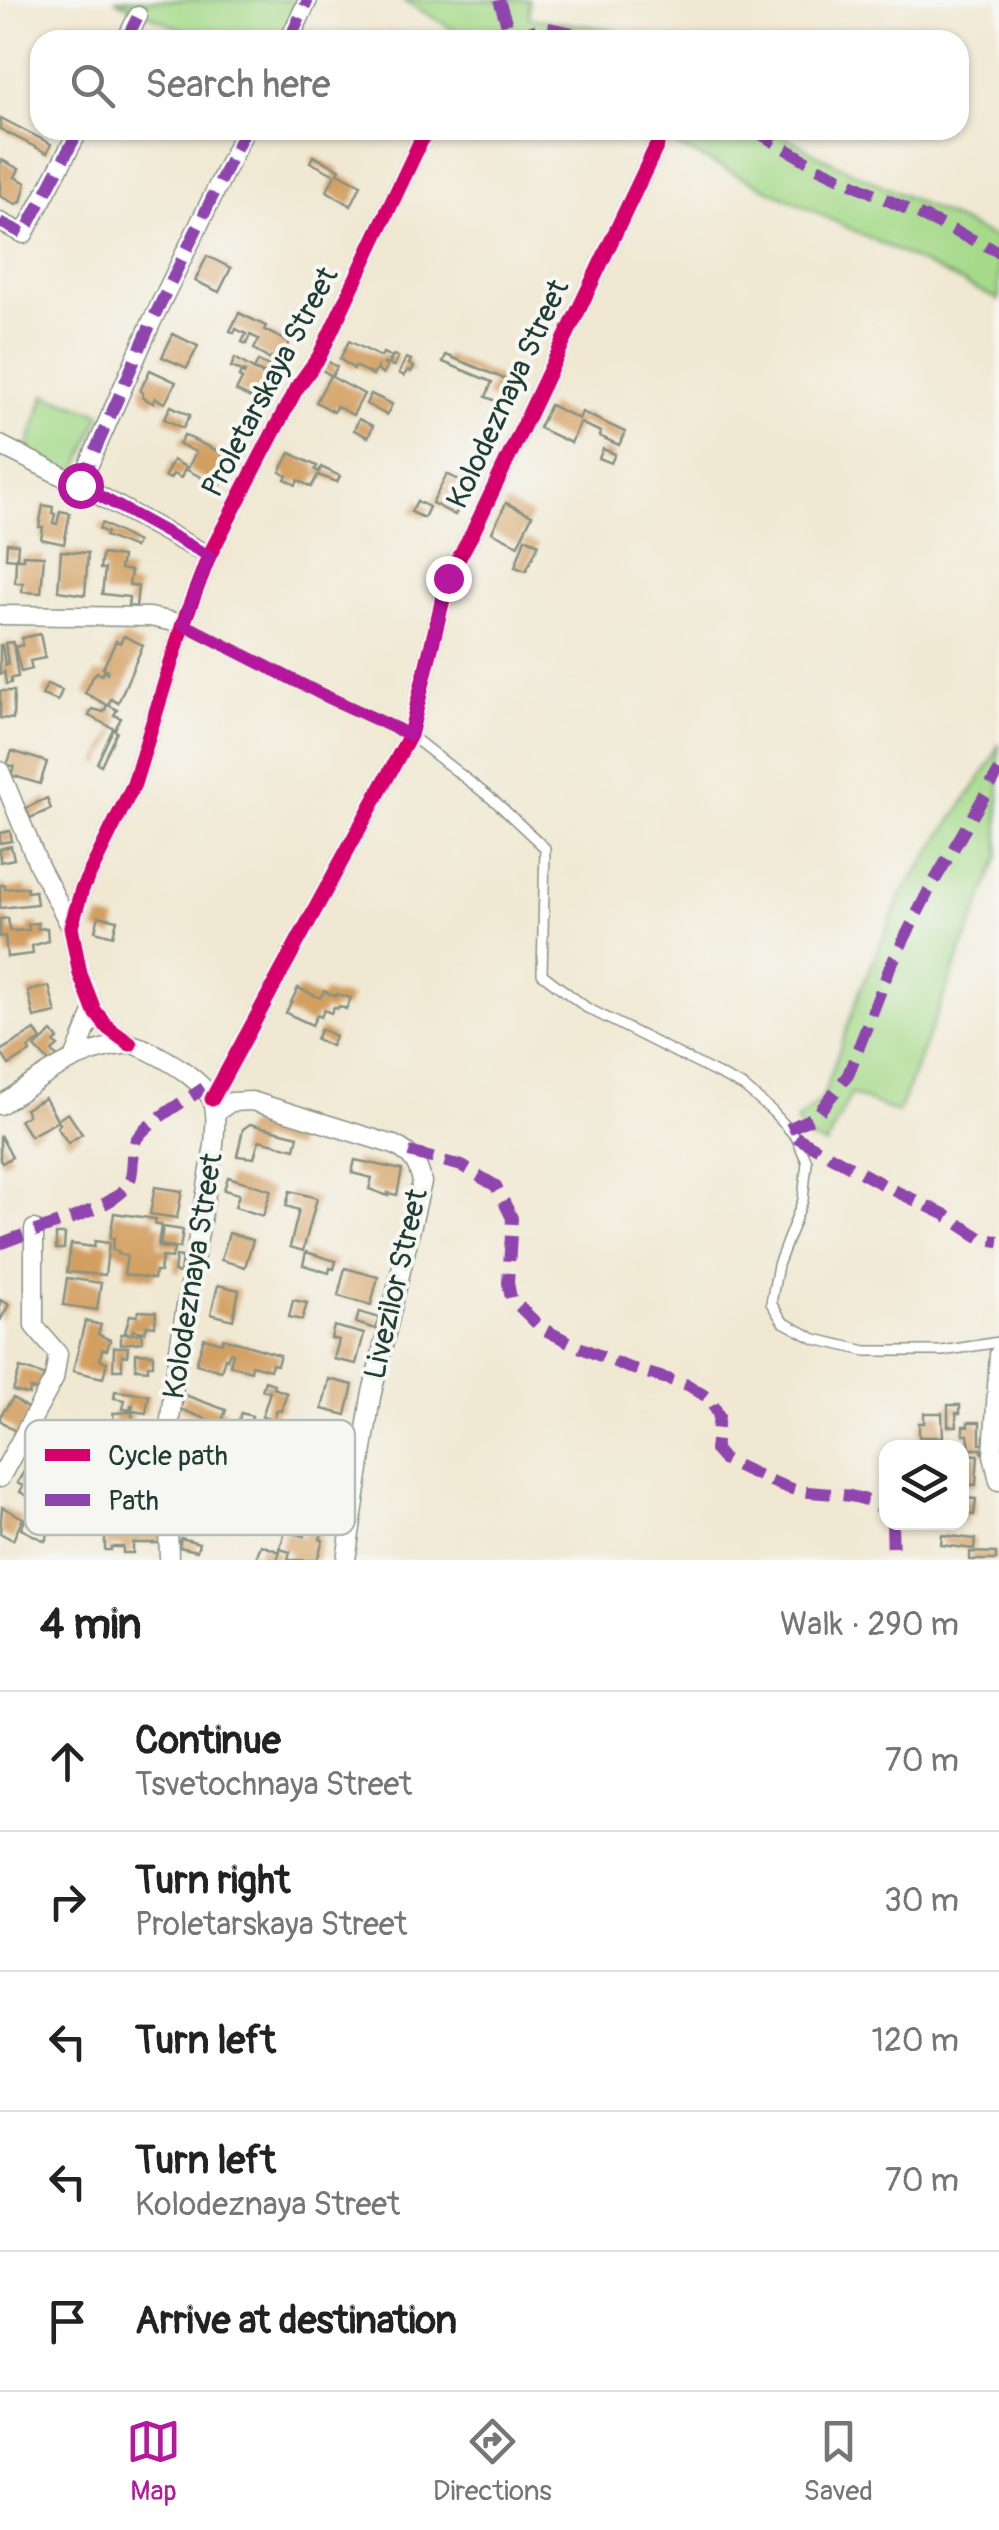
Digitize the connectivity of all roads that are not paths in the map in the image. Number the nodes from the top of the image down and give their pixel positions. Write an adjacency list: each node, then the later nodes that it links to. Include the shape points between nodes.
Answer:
1 (308, 0): 4 (street)
2 (138, 16): 3 (street)
3 (131, 30)
4 (294, 30)
5 (73, 140): 9 (street, via 24,234)
6 (240, 140): 11 (street)
7 (421, 140): 12 (street, Proletarskaya Street, via 319,357)
8 (657, 146): 15 (street, Kolodeznaya Street, via 448,578)
9 (0, 222)
10 (0, 445): 11 (street)
11 (80, 485): 12 (street)
12 (209, 556): 14 (street, Proletarskaya Street)
13 (0, 615): 14 (street, via 150,617)
14 (183, 624): 15 (lane); 17 (street, Proletarskaya Street, via 134,784)
15 (410, 735): 22 (street, Kolodeznaya Street); 24 (lane, via 545,848 542,974 587,1008 744,1087 796,1137 807,1162 803,1200 771,1303 783,1322 815,1340 866,1351 942,1351)
16 (0, 771): 17 (street)
17 (70, 927): 18 (street)
18 (94, 1010): 19 (street); 20 (street)
19 (130, 1044): 20 (street); 22 (street, via 172,1062)
20 (74, 1059): 21 (street)
21 (0, 1105)
22 (214, 1105): 27 (street, Kolodeznaya Street, via 214,1144); 31 (street, Livezilor Street, via 252,1101 394,1145 418,1164 422,1182 371,1397)
23 (34, 1229): 26 (street, via 34,1326 58,1354 54,1380)
24 (999, 1342)
25 (999, 1354): 30 (street, via 993,1455)
26 (32, 1420)
27 (170, 1420)
28 (25, 1433): 29 (street)
29 (0, 1478)
30 (999, 1482)
31 (355, 1501)
32 (168, 1535): 34 (street, Kolodeznaya Street)
33 (350, 1535): 35 (street, Livezilor Street)
34 (169, 1560)
35 (346, 1560)

